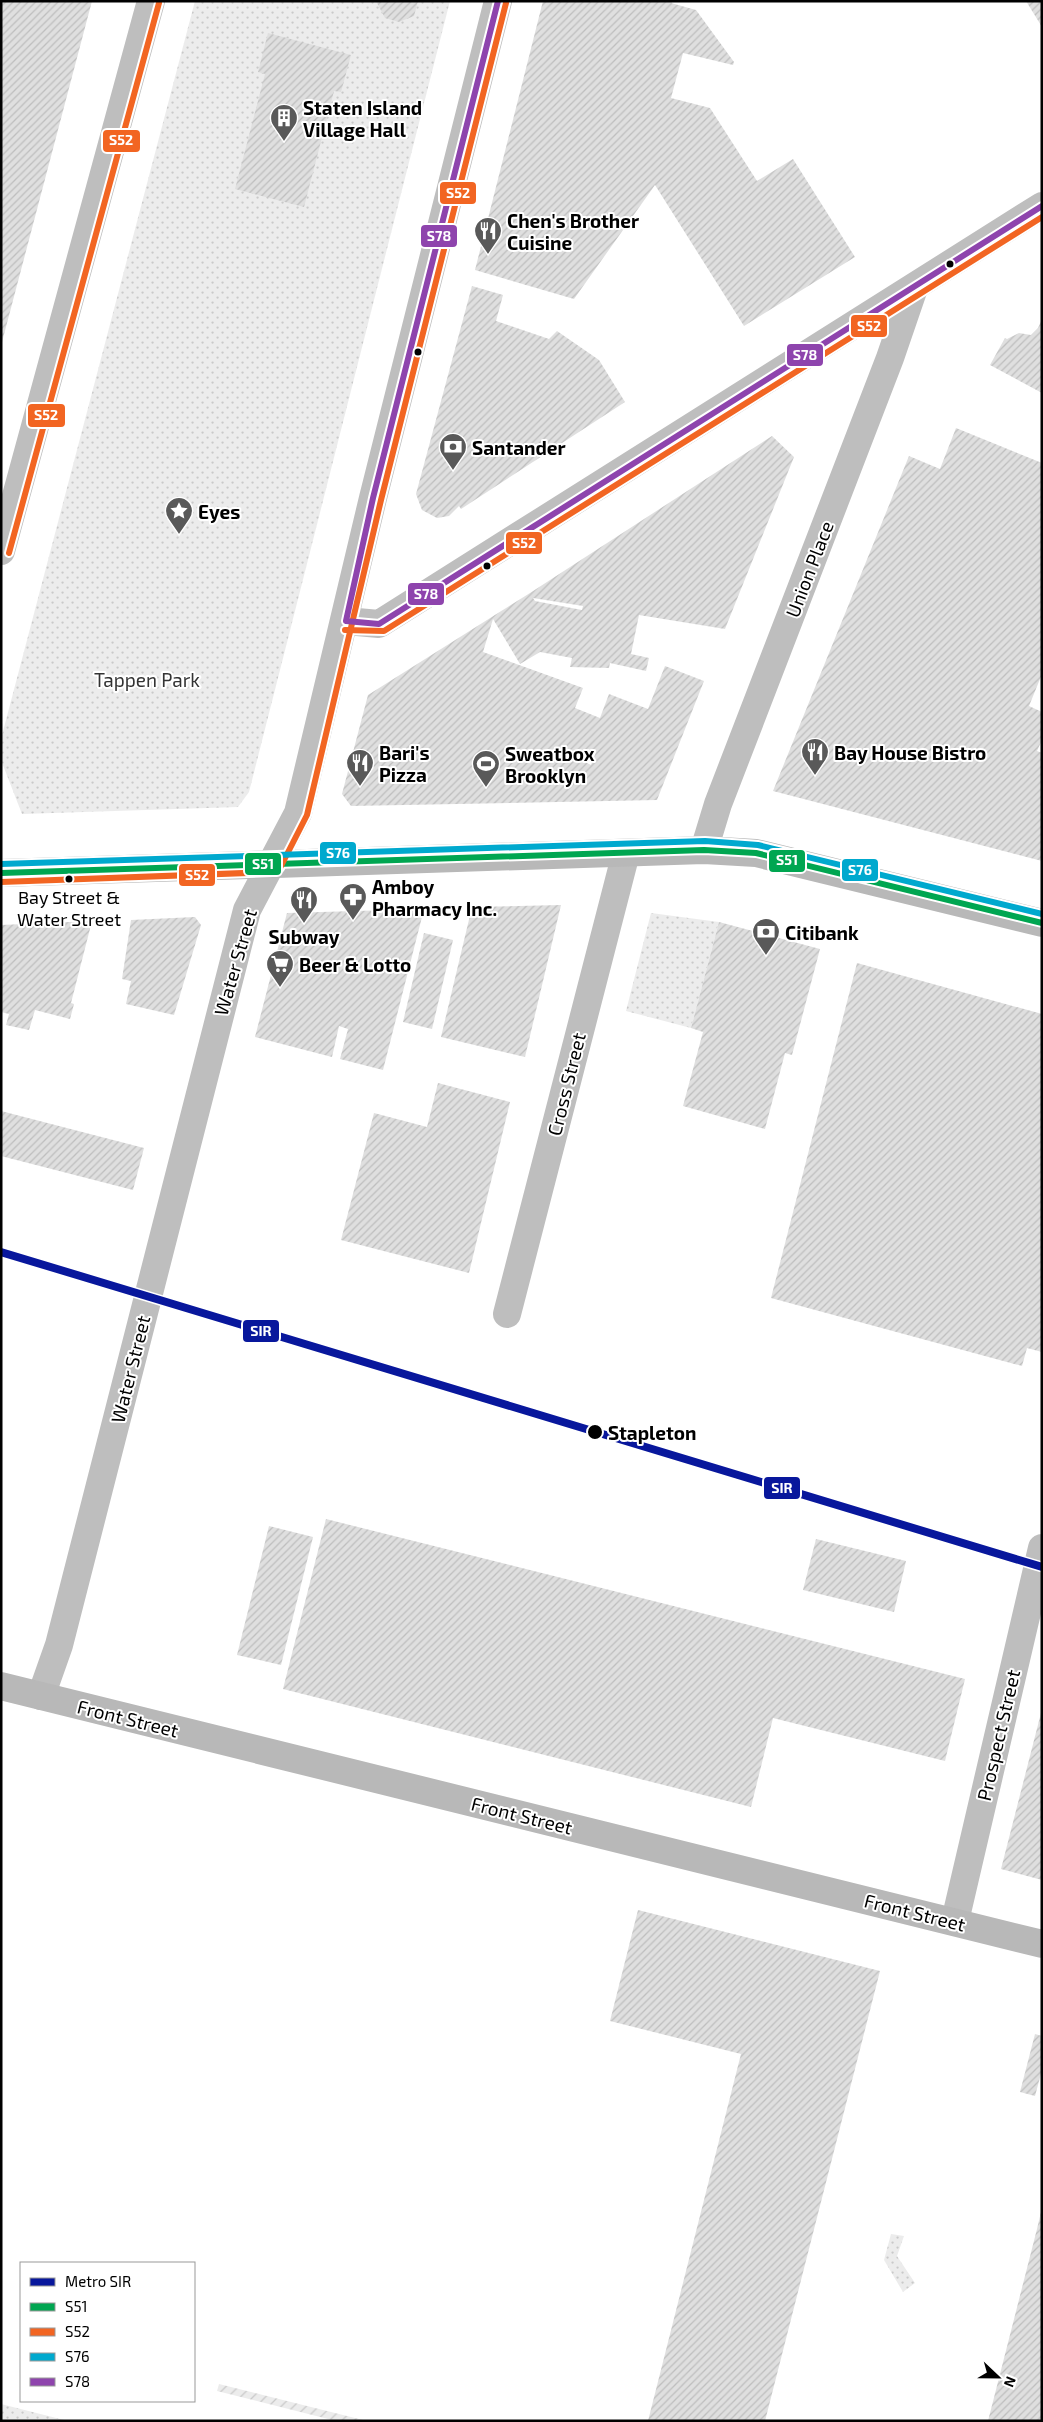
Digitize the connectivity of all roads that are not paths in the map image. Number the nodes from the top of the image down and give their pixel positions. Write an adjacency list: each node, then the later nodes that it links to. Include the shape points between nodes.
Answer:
1 (152, 1): 5 (street)
2 (498, 1): 6 (street, Water Street)
3 (1042, 206): 4 (street)
4 (914, 288): 6 (street, via 379,624); 7 (street, Union Place, via 718,804)
5 (1, 551)
6 (346, 622): 9 (street, Water Street, via 298,813)
7 (704, 850): 8 (street); 11 (street, via 756,853)
8 (626, 854): 9 (street); 12 (street, Cross Street)
9 (273, 863): 10 (street); 15 (street, Water Street, via 247,910 59,1645)
10 (1, 873)
11 (1042, 923)
12 (507, 1314)
13 (1042, 1548): 16 (street, Prospect Street)
14 (1, 1686): 15 (street, Front Street)
15 (41, 1696): 16 (street, Front Street)
16 (955, 1921): 17 (street, Front Street)
17 (1042, 1944)

